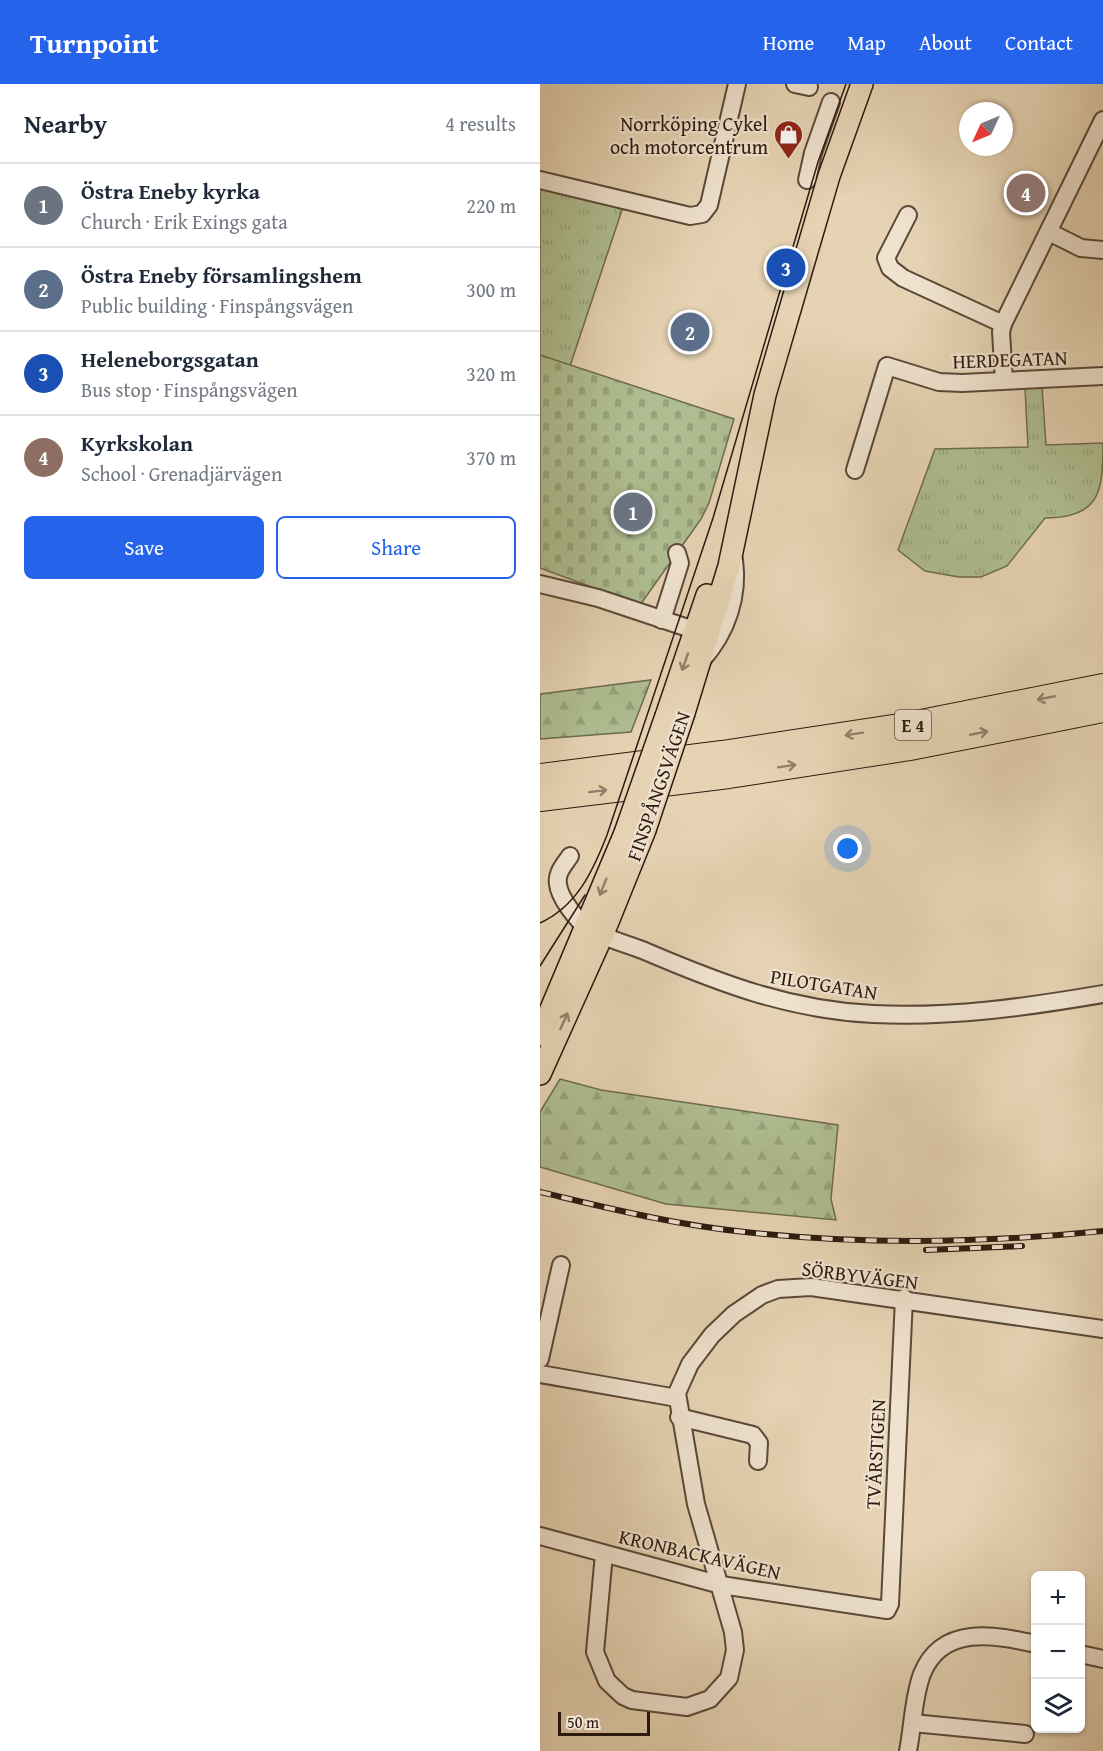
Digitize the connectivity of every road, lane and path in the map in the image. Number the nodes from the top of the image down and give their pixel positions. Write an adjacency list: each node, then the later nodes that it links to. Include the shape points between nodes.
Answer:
1 (736, 84): 7 (street, via 709,205 702,214 690,216)
2 (861, 84): 6 (main road, FINSPÅNGSVÄGEN)
3 (831, 102): 5 (street)
4 (1103, 120): 10 (street)
5 (824, 122): 6 (street); 8 (street)
6 (844, 132): 16 (main road, FINSPÅNGSVÄGEN, via 765,395)
7 (540, 180)
8 (807, 180)
9 (908, 215): 12 (street, via 886,258 890,268 903,278)
10 (1049, 232): 11 (street, via 1081,248); 12 (street)
11 (1103, 250)
12 (1003, 324): 14 (street)
13 (1103, 376): 14 (street, HERDEGATAN)
14 (1004, 380): 15 (street, HERDEGATAN, via 939,382 887,366)
15 (855, 470)
16 (744, 487): 17 (main road, FINSPÅNGSVÄGEN); 21 (main road, FINSPÅNGSVÄGEN)
17 (732, 550): 21 (main road, FINSPÅNGSVÄGEN); 22 (street, via 735,592 719,641)
18 (677, 553): 20 (street, via 680,563)
19 (540, 585): 20 (street, via 598,598)
20 (662, 620): 21 (street)
21 (703, 633): 22 (main road, FINSPÅNGSVÄGEN); 25 (main road, FINSPÅNGSVÄGEN, one-way to 25)
22 (702, 660): 25 (main road, FINSPÅNGSVÄGEN)
23 (1103, 687): 26 (highway, E 4, one-way to 26, via 906,726)
24 (1103, 709): 27 (highway, E 4, one-way to 24, via 729,775)
25 (675, 715): 29 (main road, FINSPÅNGSVÄGEN, bridge)
26 (540, 777)
27 (540, 798)
28 (570, 856): 29 (street, via 558,874 558,885 563,899)
29 (595, 931): 30 (street, PILOTGATAN, via 728,986 783,1002 841,1012 975,1012); 31 (main road, FINSPÅNGSVÄGEN); 32 (main road, FINSPÅNGSVÄGEN, one-way to 29)
30 (1103, 994)
31 (540, 1035)
32 (540, 1074)
33 (561, 1265): 36 (street)
34 (904, 1298): 35 (street, SÖRBYVÄGEN); 38 (street, SÖRBYVÄGEN, via 811,1287 778,1289 762,1295 712,1335 690,1364); 44 (street, TVÄRSTIGEN)
35 (1103, 1329)
36 (540, 1359)
37 (540, 1374): 38 (street)
38 (677, 1398): 39 (street, SÖRBYVÄGEN)
39 (679, 1417): 40 (street, via 753,1435 759,1443); 43 (street, SÖRBYVÄGEN, via 696,1504)
40 (758, 1461)
41 (540, 1536): 42 (street, KRONBACKAVÄGEN)
42 (604, 1554): 43 (street, KRONBACKAVÄGEN); 43 (street, via 595,1652 607,1681 632,1700 687,1707 710,1699 721,1690 729,1678 735,1650)
43 (721, 1585): 44 (street, KRONBACKAVÄGEN)
44 (887, 1611)
45 (1031, 1643): 48 (street, via 986,1634 951,1642 936,1653 923,1671)
46 (1085, 1655): 47 (street)
47 (1103, 1659)
48 (913, 1723): 49 (street); 50 (street)
49 (1025, 1734)
50 (908, 1751)

